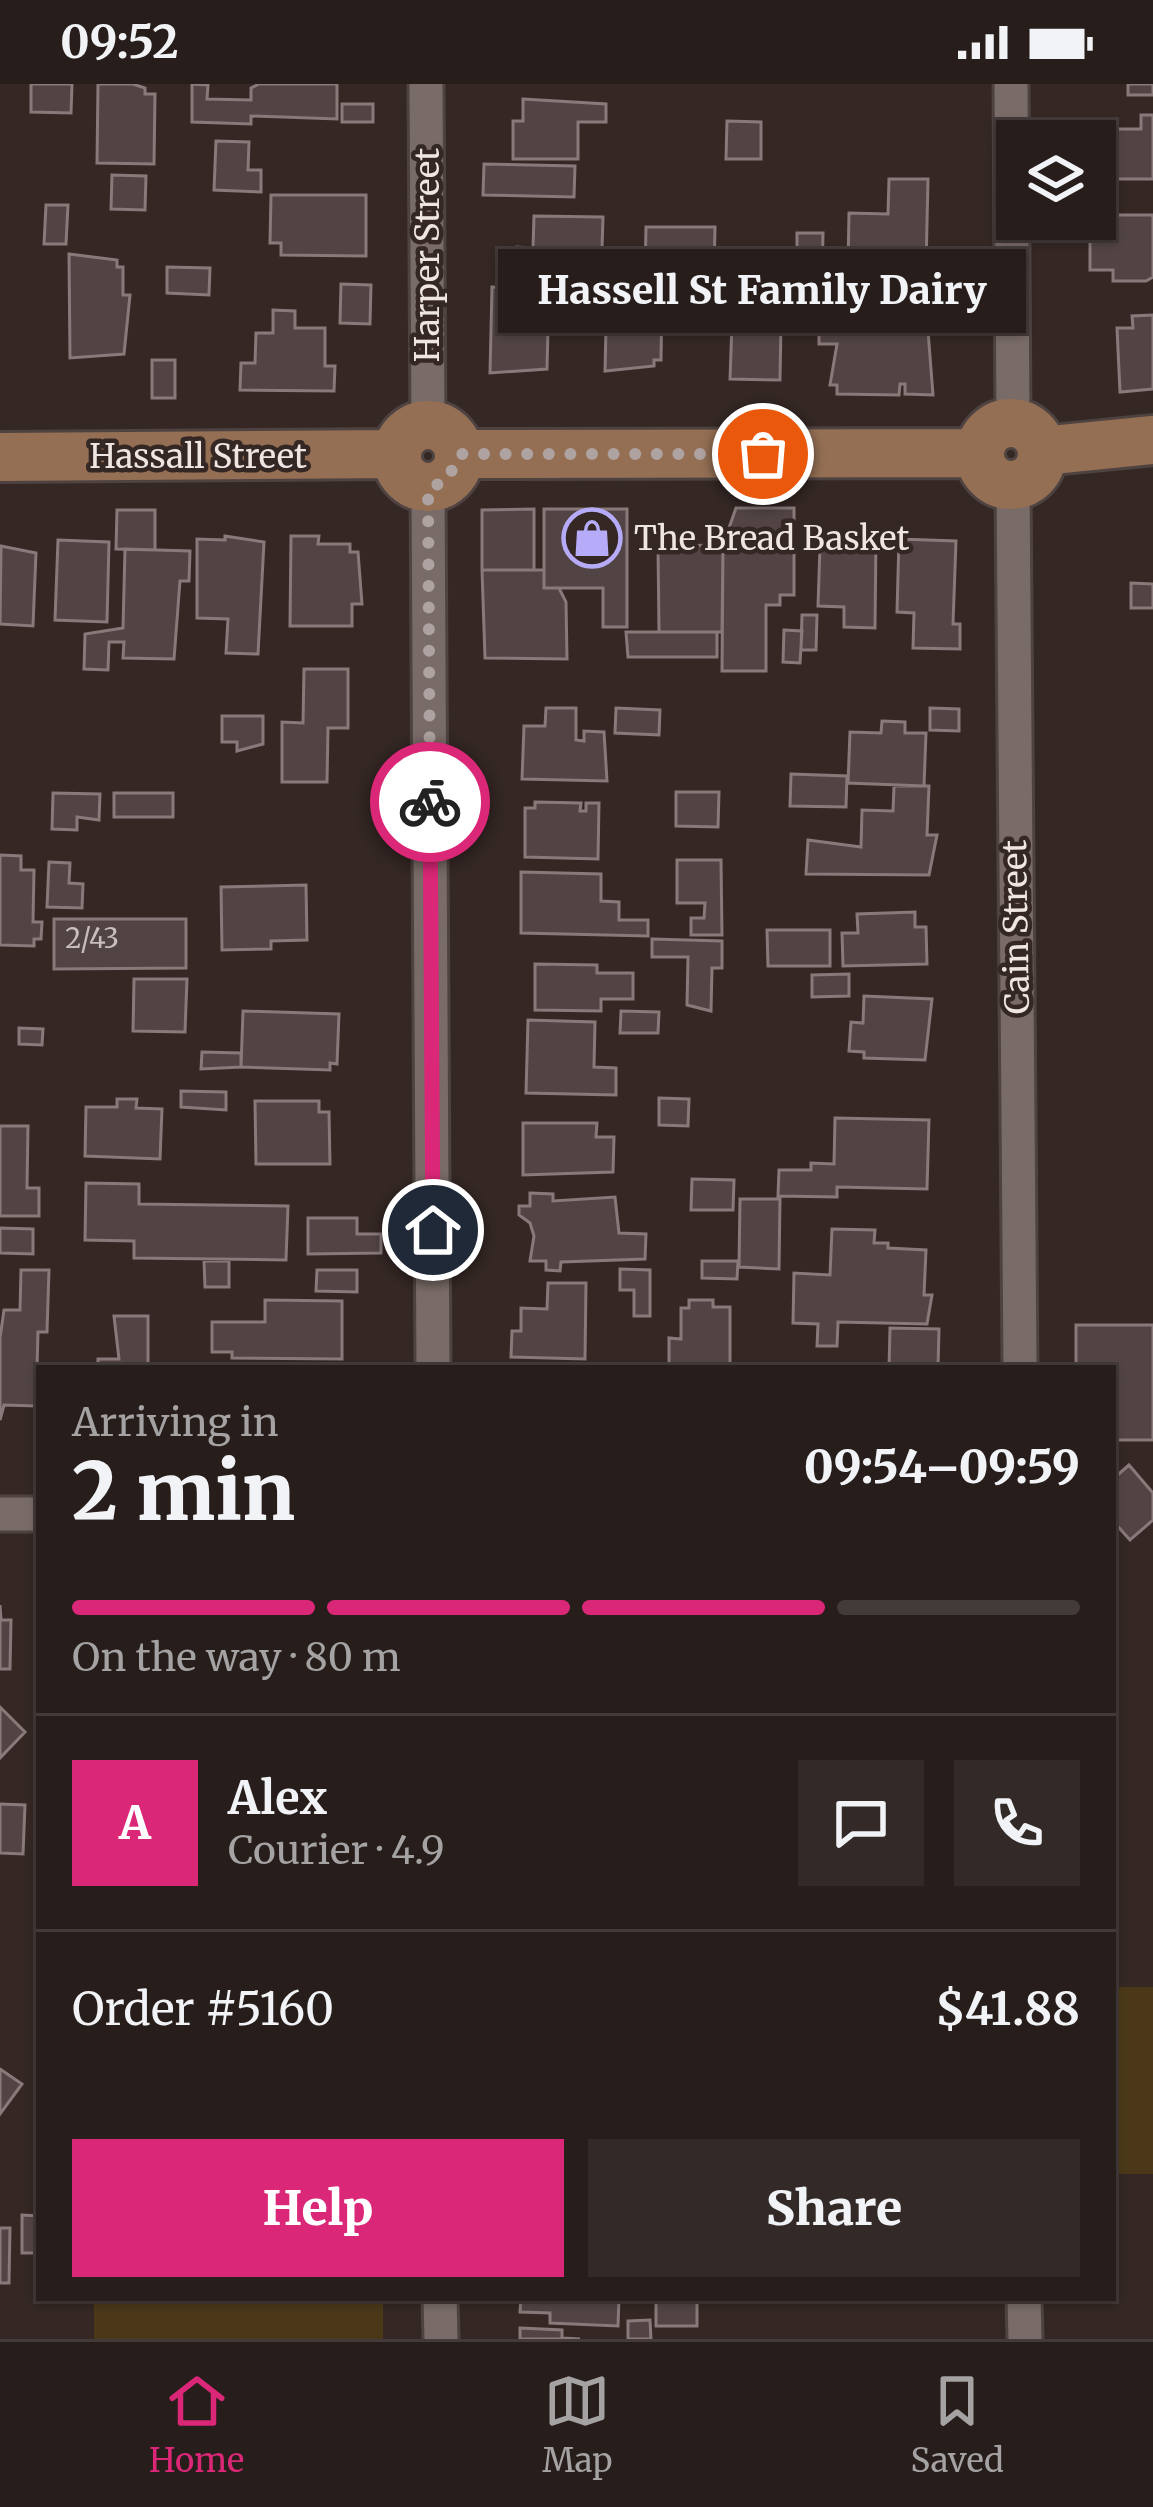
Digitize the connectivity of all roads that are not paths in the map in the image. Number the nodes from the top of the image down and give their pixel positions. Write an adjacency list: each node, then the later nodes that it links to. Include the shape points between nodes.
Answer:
1 (426, 84): 5 (street, Harper Street)
2 (1012, 84): 4 (street, Cain Street)
3 (1153, 440): 4 (street, Hassall Street)
4 (1012, 453): 5 (street, Hassall Street); 8 (street, Cain Street)
5 (428, 455): 6 (street, Hassall Street); 7 (street, Harper Street)
6 (0, 457)
7 (433, 1365)
8 (1020, 1365)
9 (0, 1514): 10 (street)
10 (36, 1514)
11 (440, 2301): 13 (street)
12 (1024, 2301): 14 (street)
13 (441, 2339)
14 (1024, 2339)

